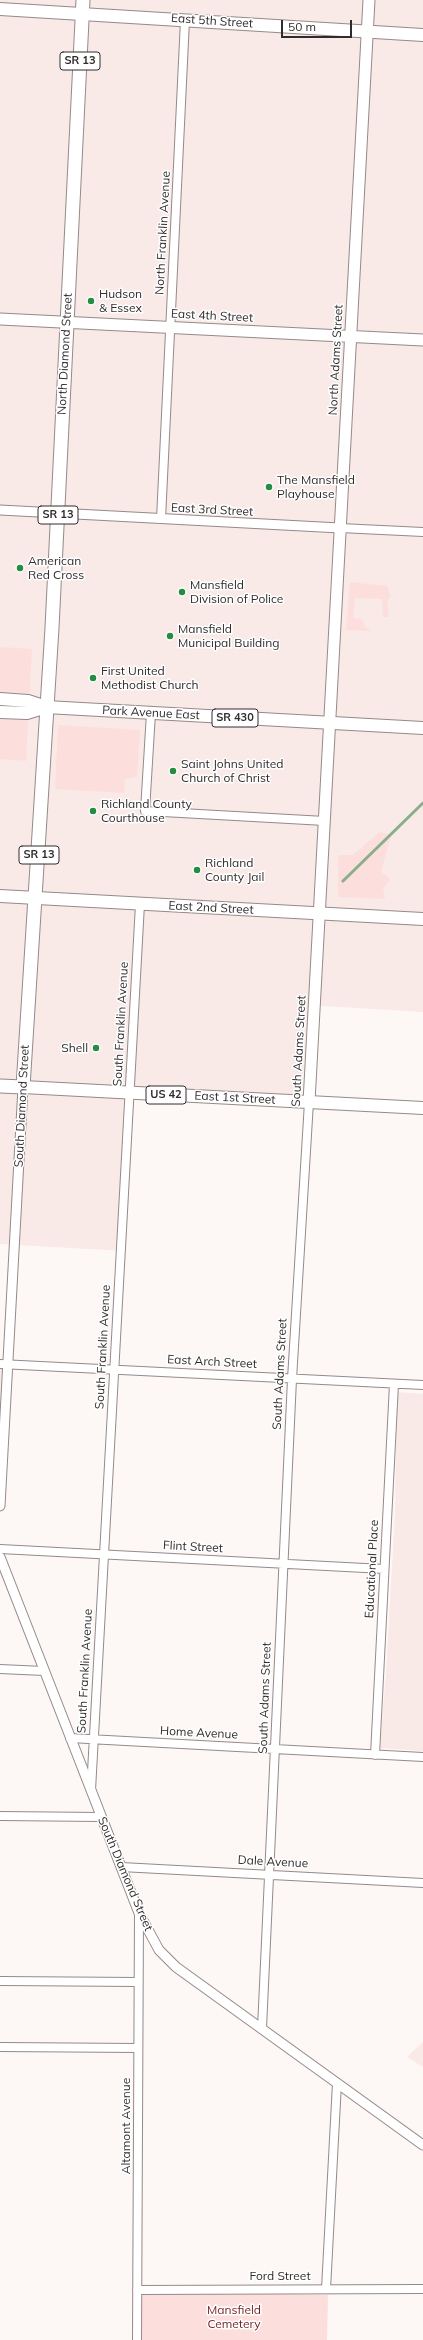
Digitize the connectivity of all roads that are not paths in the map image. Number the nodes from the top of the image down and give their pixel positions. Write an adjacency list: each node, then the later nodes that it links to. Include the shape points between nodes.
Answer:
1 (83, 0): 4 (highway, North Diamond Street / SR 13)
2 (369, 0): 6 (main road, North Adams Street)
3 (0, 9): 4 (main road, East 5th Street)
4 (82, 13): 5 (main road, East 5th Street); 9 (highway, North Diamond Street / SR 13)
5 (184, 20): 6 (main road, East 5th Street); 10 (street, North Franklin Avenue)
6 (368, 31): 7 (main road, East 5th Street); 11 (main road, North Adams Street)
7 (423, 34)
8 (0, 319): 9 (main road, East 4th Street)
9 (67, 322): 10 (main road, East 4th Street); 14 (highway, North Diamond Street / SR 13)
10 (171, 327): 11 (main road, East 4th Street); 15 (street, North Franklin Avenue)
11 (351, 336): 12 (main road, East 4th Street); 16 (main road, North Adams Street)
12 (423, 340)
13 (0, 510): 14 (street, East 3rd Street)
14 (58, 514): 15 (street, East 3rd Street); 19 (highway, North Diamond Street / SR 13)
15 (161, 519): 16 (street, East 3rd Street)
16 (340, 528): 17 (street, East 3rd Street); 22 (main road, North Adams Street)
17 (423, 532)
18 (0, 699): 19 (main road, Park Avenue East / SR 430, via 28,701)
19 (46, 707): 20 (main road, Park Avenue East / SR 430, via 27,713); 21 (main road, Park Avenue East / SR 430); 26 (highway, South Diamond Street / SR 13)
20 (0, 712)
21 (151, 713): 22 (main road, Park Avenue East / SR 430); 24 (street, via 145,811)
22 (330, 722): 23 (main road, Park Avenue East / SR 430); 24 (main road, South Adams Street)
23 (423, 728)
24 (325, 821): 28 (main road, South Adams Street)
25 (0, 896): 26 (main road, East 2nd Street)
26 (36, 898): 27 (main road, East 2nd Street); 31 (highway, South Diamond Street / SR 13)
27 (140, 904): 28 (main road, East 2nd Street); 32 (street, South Franklin Avenue)
28 (320, 914): 29 (main road, East 2nd Street); 33 (main road, South Adams Street)
29 (423, 919)
30 (0, 1086): 31 (highway, East 1st Street / US 42)
31 (23, 1087): 32 (main road, East 1st Street / US 42); 35 (street, South Diamond Street)
32 (129, 1093): 33 (main road, East 1st Street / US 42); 36 (street, South Franklin Avenue)
33 (309, 1102): 34 (main road, East 1st Street / US 42); 37 (street, South Adams Street)
34 (423, 1108)
35 (4, 1364): 36 (street, East Arch Street); 40 (street, South Diamond Street)
36 (113, 1369): 37 (street, East Arch Street); 42 (street, South Franklin Avenue)
37 (292, 1379): 38 (street, East Arch Street); 44 (street, South Adams Street)
38 (394, 1384): 39 (street, East Arch Street); 45 (street, Educational Place)
39 (423, 1386)
40 (0, 1506)
41 (0, 1549): 42 (street, Flint Street)
42 (104, 1555): 44 (street, Flint Street); 49 (street, South Franklin Avenue)
43 (0, 1557): 47 (street, South Diamond Street)
44 (284, 1564): 45 (street, Flint Street); 50 (street, South Adams Street)
45 (384, 1569): 51 (street, Educational Place)
46 (0, 1669): 47 (street)
47 (44, 1672): 48 (street, South Diamond Street)
48 (70, 1738): 49 (street, Home Avenue); 53 (street, South Diamond Street)
49 (94, 1740): 50 (street, Home Avenue); 53 (street, South Franklin Avenue)
50 (276, 1749): 51 (street, Home Avenue); 57 (street, South Adams Street)
51 (375, 1755): 52 (street, Home Avenue)
52 (423, 1757)
53 (91, 1792): 55 (street, South Diamond Street)
54 (0, 1816): 55 (street)
55 (101, 1818): 56 (street, South Diamond Street)
56 (121, 1867): 57 (street, Dale Avenue); 59 (street, South Diamond Street)
57 (270, 1873): 58 (street, Dale Avenue); 62 (street, South Adams Street)
58 (423, 1883)
59 (139, 1913): 61 (street, Altamont Avenue); 62 (street, South Diamond Street, via 153,1940 167,1959)
60 (0, 1981): 61 (street)
61 (138, 1982): 64 (street, Altamont Avenue)
62 (262, 2028): 65 (street, South Diamond Street)
63 (0, 2047): 64 (street)
64 (138, 2048): 69 (street, Altamont Avenue)
65 (337, 2083): 66 (street, South Diamond Street); 67 (street)
66 (423, 2145)
67 (326, 2289): 68 (street, Ford Street); 69 (street, Ford Street)
68 (423, 2289)
69 (137, 2290): 70 (street, Altamont Avenue)
70 (137, 2340)

